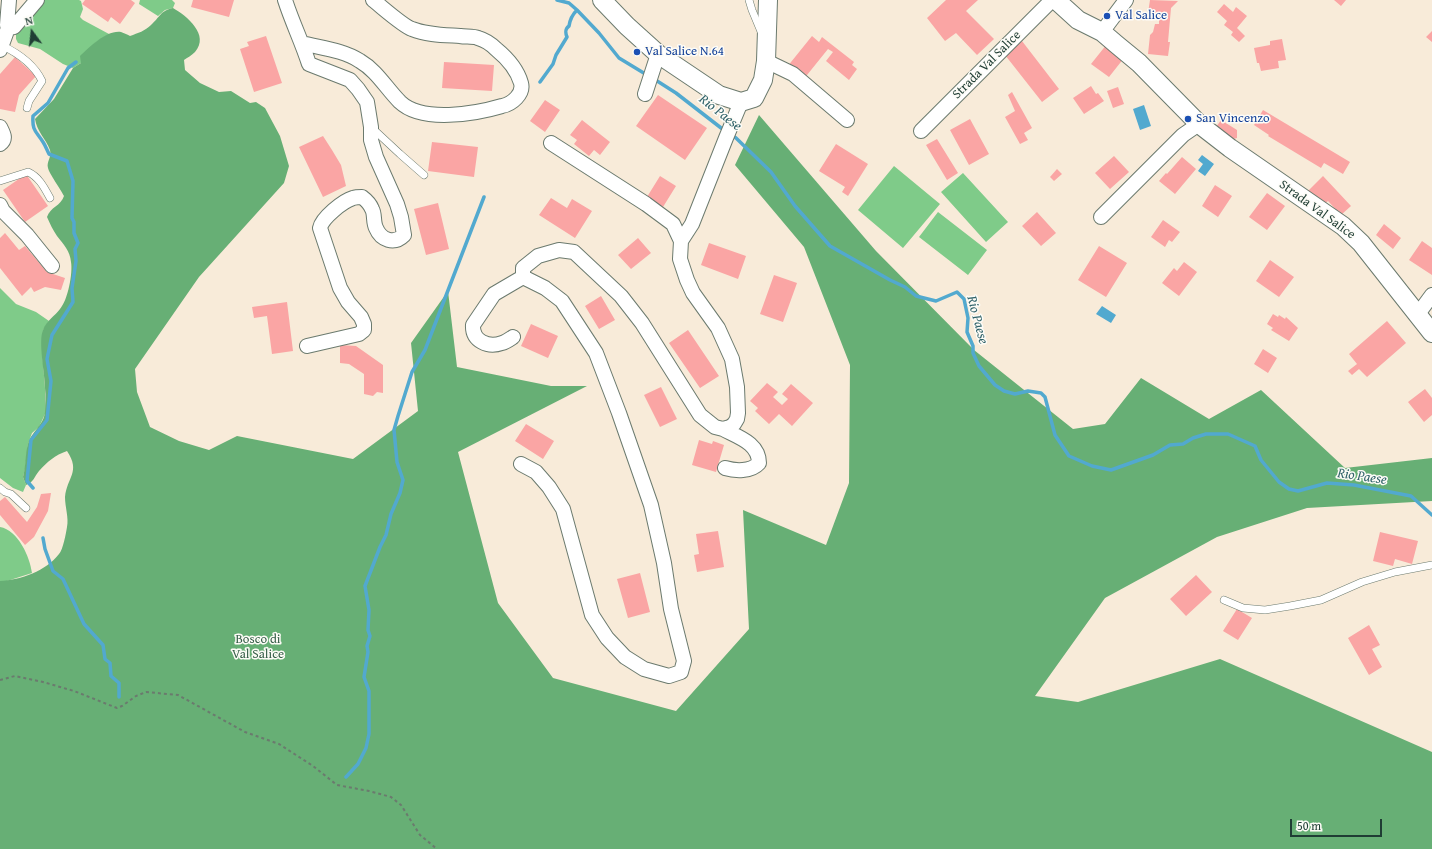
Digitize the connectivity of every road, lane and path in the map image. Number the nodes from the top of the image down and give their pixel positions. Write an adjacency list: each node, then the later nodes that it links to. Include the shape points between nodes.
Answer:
1 (37, 0): 11 (street, via 14,27)
2 (285, 0): 13 (street)
3 (373, 0): 13 (street, via 410,29 478,38 487,42 512,64 518,74 521,85 515,100 493,109 450,115 429,115 412,111 400,102 370,67 359,60 336,51)
4 (602, 0): 16 (street)
5 (749, 0): 15 (lane)
6 (768, 0): 15 (street)
7 (1052, 0): 24 (street, Strada Val Salice)
8 (1056, 0): 12 (street, Strada Val Salice, via 1078,20)
9 (1126, 0): 12 (street)
10 (10, 2): 11 (street)
11 (8, 28): 14 (street)
12 (1102, 32): 21 (street, Strada Val Salice, via 1139,64)
13 (302, 43): 23 (street, via 309,64 350,80 358,89 367,102)
14 (1, 47): 19 (lane, via 23,57 38,72 42,81)
15 (766, 53): 18 (street, via 763,80 754,98); 20 (street)
16 (658, 54): 17 (street); 18 (street, via 719,95)
17 (648, 84)
18 (742, 102): 32 (street, via 692,224)
19 (27, 108)
20 (847, 120)
21 (1199, 124): 31 (street, via 1183,135); 36 (street, Strada Val Salice, via 1343,226 1361,243)
22 (0, 127): 26 (street, via 4,136)
23 (371, 127): 27 (lane); 39 (street, via 371,140 376,157 397,204 404,235 399,240 392,241 381,235 375,227 373,210 362,197 352,198 321,223 320,228 340,288 364,324 364,330 359,334)
24 (921, 131)
25 (551, 143): 32 (street, via 673,224)
26 (0, 144)
27 (424, 175)
28 (0, 181): 29 (lane, via 28,172 35,175)
29 (50, 198)
30 (0, 205): 33 (street)
31 (1101, 217)
32 (681, 241): 40 (street, via 680,259 687,280 693,293 718,328 732,359 738,387 738,413 734,424)
33 (52, 266)
34 (523, 276): 38 (street, via 494,294 473,324 472,331 475,337 490,345 502,343); 40 (street, via 523,268 538,256 559,250 574,252 630,306 700,415 710,424); 41 (street, via 562,301 596,353 651,505 684,661 681,672 669,676 644,669 625,657 607,638 592,615 563,509 536,472)
35 (1432, 294): 36 (street)
36 (1418, 314): 37 (street, Strada Val Salice)
37 (1432, 333)
38 (513, 336)
39 (307, 346)
40 (723, 429): 42 (street, via 751,444 759,459 755,467 736,471)
41 (521, 464)
42 (725, 468)
43 (0, 488): 44 (lane, via 19,499)
44 (26, 508)
45 (1432, 566): 46 (lane, via 1395,572 1362,582 1321,600 1290,606 1265,610 1243,608)
46 (1224, 600)
47 (0, 680): 48 (path, via 15,676 42,682 117,708 146,692 178,695 245,732 279,744 336,785 391,797 401,805 420,835)
48 (437, 849)

